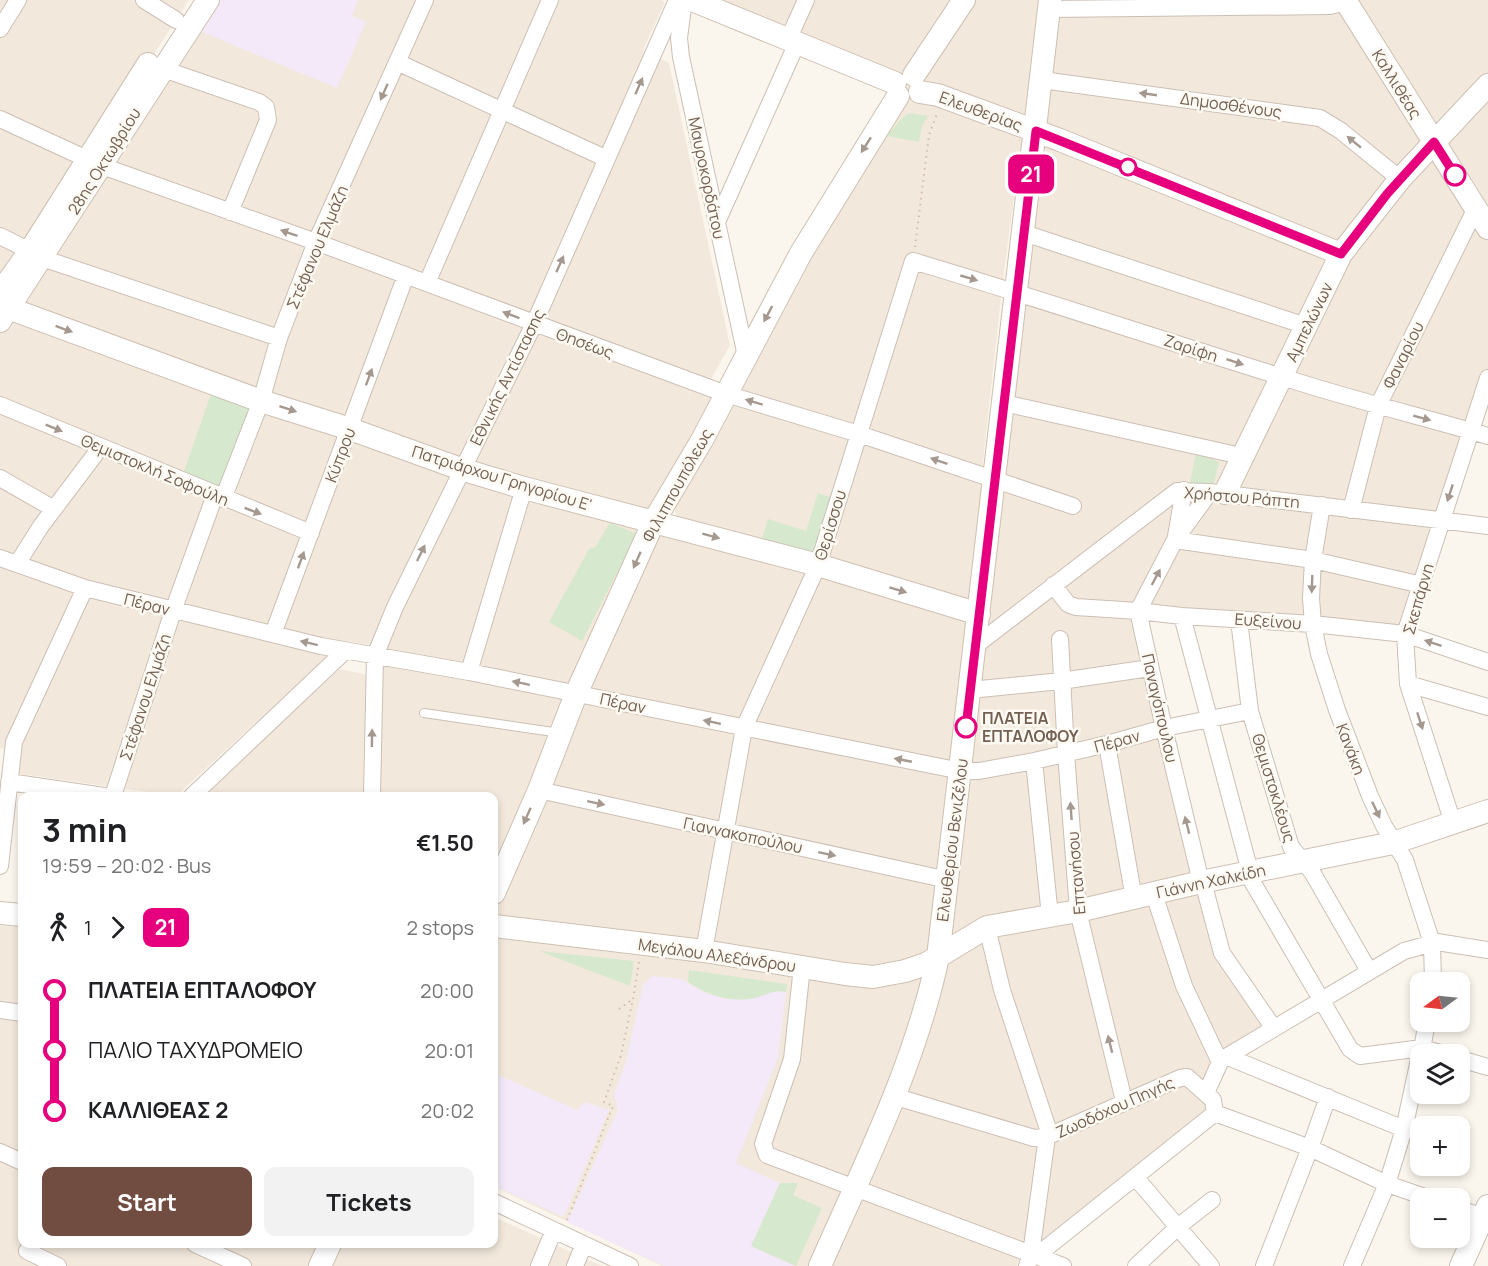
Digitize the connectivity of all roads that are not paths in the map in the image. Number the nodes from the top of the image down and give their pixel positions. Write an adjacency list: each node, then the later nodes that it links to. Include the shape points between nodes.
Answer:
1 (18, 0): 15 (street)
2 (144, 0): 14 (street)
3 (189, 0): 14 (main road, 28ης Οκτωβρίου)
4 (208, 0): 20 (main road, 28ης Οκτωβρίου)
5 (425, 0): 19 (street, Στέφανου Ελμάζη)
6 (550, 0): 24 (street)
7 (677, 0): 17 (street, Εθνικής Αντίστασης)
8 (684, 0): 18 (street, Μαυροκορδάτου)
9 (692, 0): 16 (main road, Ελευθερίας)
10 (806, 0): 16 (street)
11 (964, 0): 23 (main road, Φιλιππουπόλεως)
12 (1350, 1): 13 (street, via 1330,6); 27 (main road, Καλλιθέας)
13 (1050, 5): 21 (main road, Ελευθερίου Βενιζέλου)
14 (176, 20): 29 (main road, 28ης Οκτωβρίου)
15 (2, 23)
16 (792, 41): 23 (main road, Ελευθερίας); 33 (street)
17 (652, 57): 18 (street); 28 (street, Εθνικής Αντίστασης, one-way to 17)
18 (681, 57): 33 (street, Μαυροκορδάτου)
19 (397, 62): 24 (street); 37 (street, Στέφανου Ελμάζη, one-way to 37)
20 (163, 69): 29 (main road, 28ης Οκτωβρίου); 32 (street, via 266,107 268,120)
21 (1042, 80): 26 (main road, Ελευθερίου Βενιζέλου); 30 (street, Δημοσθένους, one-way to 21, via 1320,118)
22 (1488, 85): 27 (main road, Αμπελώνων)
23 (907, 87): 26 (main road, Ελευθερίας); 48 (main road, Φιλιππουπόλεως, one-way to 48, via 827,208)
24 (500, 111): 28 (street); 42 (street)
25 (0, 119): 29 (street, Θησέως)
26 (1036, 131): 35 (main road, Ελευθερίου Βενιζέλου); 38 (main road, Ελευθερίας)
27 (1439, 137): 30 (main road, Αμπελώνων); 31 (main road, Καλλιθέας)
28 (607, 159): 45 (street, Εθνικής Αντίστασης, one-way to 28)
29 (94, 163): 32 (street, Θησέως); 39 (main road, 28ης Οκτωβρίου)
30 (1400, 179): 38 (main road, Αμπελώνων)
31 (1482, 206): 34 (main road, Καλλιθέας); 55 (street, Φαναρίου)
32 (230, 212): 37 (street, Θησέως, one-way to 32)
33 (717, 222): 48 (street, Μαυροκορδάτου)
34 (1488, 228)
35 (1024, 233): 43 (main road, Ελευθερίου Βενιζέλου); 46 (street)
36 (0, 236): 39 (street)
37 (316, 242): 41 (street, Θησέως); 47 (street, Στέφανου Ελμάζη)
38 (1341, 254): 46 (main road, Αμπελώνων)
39 (36, 255): 44 (main road, 28ης Οκτωβρίου); 47 (street)
40 (913, 261): 43 (street, Ζαρίφη, one-way to 43); 58 (street, Θερίσσου)
41 (406, 275): 42 (street, Θησέως); 56 (street, Κύπρου, one-way to 41)
42 (427, 283): 45 (street, Θησέως, one-way to 42)
43 (1017, 292): 49 (street, Ζαρίφη, one-way to 49); 53 (main road, Ελευθερίου Βενιζέλου)
44 (2, 307): 52 (main road, Πατριάρχου Γρηγορίου Ε', one-way to 52)
45 (534, 324): 51 (street, Θησέως); 62 (street, Εθνικής Αντίστασης)
46 (1306, 326): 49 (main road, Αμπελώνων)
47 (279, 338): 52 (street, Στέφανου Ελμάζη)
48 (746, 356): 51 (main road, Φιλιππουπόλεως)
49 (1282, 377): 55 (street, Ζαρίφη); 61 (main road, Αμπελώνων)
50 (1488, 378): 57 (street, Σκεπάρνη)
51 (726, 394): 58 (street, Θησέως, one-way to 51); 74 (main road, Φιλιππουπόλεως)
52 (261, 401): 56 (main road, Πατριάρχου Γρηγορίου Ε', one-way to 56); 68 (street, Στέφανου Ελμάζη)
53 (1004, 403): 61 (street); 64 (main road, Ελευθερίου Βενιζέλου)
54 (0, 405): 60 (street, Θεμιστοκλή Σοφούλη, one-way to 60)
55 (1378, 406): 57 (street, Ζαρίφη, one-way to 57); 72 (street, Φαναρίου)
56 (350, 429): 62 (main road, Πατριάρχου Γρηγορίου Ε'); 76 (street, Κύπρου)
57 (1470, 431): 59 (street, Ζαρίφη); 73 (street, Σκεπάρνη, one-way to 73)
58 (859, 434): 64 (street, Θησέως, one-way to 58); 81 (street, Θερίσσου)
59 (1488, 436)
60 (99, 446): 68 (street, Θεμιστοκλή Σοφούλη); 71 (street)
61 (1241, 456): 67 (main road, Αμπελώνων)
62 (461, 469): 65 (main road, Πατριάρχου Γρηγορίου Ε'); 96 (street, Εθνικής Αντίστασης, one-way to 62, via 394,607)
63 (0, 478): 71 (street)
64 (995, 480): 69 (street, Θησέως); 87 (main road, Ελευθερίου Βενιζέλου)
65 (524, 488): 74 (main road, Πατριάρχου Γρηγορίου Ε'); 99 (street)
66 (1184, 490): 67 (street, Χρήστου Ράπτη); 77 (street); 82 (street, Χρήστου Ράπτη, via 1173,492)
67 (1217, 492): 70 (street, Χρήστου Ράπτη); 77 (street)
68 (219, 497): 76 (street, Θεμιστοκλή Σοφούλη, one-way to 76); 85 (street, Στέφανου Ελμάζη)
69 (1073, 506)
70 (1322, 506): 72 (street, Χρήστου Ράπτη); 79 (street, Κανάκη)
71 (54, 509): 80 (street)
72 (1351, 510): 73 (street, Χρήστου Ράπτη)
73 (1441, 520): 75 (street, Χρήστου Ράπτη); 83 (street, Σκεπάρνη)
74 (654, 521): 81 (main road, Πατριάρχου Γρηγορίου Ε', one-way to 81); 103 (main road, Φιλιππουπόλεως, one-way to 103)
75 (1488, 526)
76 (311, 533): 91 (street, Κύπρου, one-way to 76)
77 (1175, 540): 79 (street); 86 (street, one-way to 77)
78 (0, 558): 80 (street, Πέραν)
79 (1313, 561): 83 (street); 90 (street, Κανάκη, one-way to 90)
80 (17, 564): 84 (street, Πέραν)
81 (818, 565): 87 (main road, Πατριάρχου Γρηγορίου Ε', one-way to 87); 108 (street, Θερίσσου)
82 (1053, 585): 86 (street, Ευξείνου, via 1073,606); 94 (street, Χρήστου Ράπτη)
83 (1422, 585): 92 (street, Σκεπάρνη)
84 (85, 588): 85 (street, Πέραν); 113 (street)
85 (173, 611): 91 (street, Πέραν); 119 (street, Στέφανου Ελμάζη)
86 (1138, 611): 88 (street, Ευξείνου); 98 (street, Παναγόπουλου)
87 (979, 614): 94 (main road, Ελευθερίου Βενιζέλου)
88 (1182, 616): 89 (street, Ευξείνου); 107 (street)
89 (1239, 620): 90 (street, Ευξείνου); 105 (street, Θεμιστοκλέους)
90 (1313, 624): 92 (street, Ευξείνου); 125 (street, Κανάκη, one-way to 125, via 1346,736)
91 (273, 634): 95 (street, Πέραν, one-way to 91)
92 (1406, 634): 97 (street, Ευξείνου, one-way to 92); 101 (street, Σκεπάρνη)
93 (1060, 639): 100 (street, Επτανήσου)
94 (975, 646): 102 (main road, Ελευθερίου Βενιζέλου)
95 (345, 651): 96 (street, Πέραν); 120 (street)
96 (375, 656): 99 (street, Πέραν); 121 (street, Εθνικής Αντίστασης, one-way to 96)
97 (1488, 662)
98 (1150, 668): 100 (street); 109 (street, Παναγόπουλου)
99 (469, 672): 103 (street, Πέραν, one-way to 99)
100 (1062, 681): 102 (street); 112 (street, Επτανήσου)
101 (1408, 684): 104 (street); 123 (street, Σκεπάρνη, one-way to 123)
102 (970, 690): 115 (main road, Ελευθερίου Βενιζέλου)
103 (576, 694): 108 (street, Πέραν, one-way to 103); 110 (main road, Φιλιππουπόλεως)
104 (1488, 707)
105 (1250, 711): 107 (street, Πέραν); 126 (street, Θεμιστοκλέους, via 1291,847)
106 (424, 713): 110 (lane)
107 (1208, 719): 109 (street, Πέραν); 128 (street)
108 (744, 728): 115 (street, Πέραν, one-way to 108); 124 (street, Θερίσσου)
109 (1164, 728): 111 (street, Πέραν); 130 (street, Παναγόπουλου, one-way to 109)
110 (561, 733): 117 (main road, Φιλιππουπόλεως)
111 (1107, 744): 112 (street, Πέραν); 132 (street)
112 (1066, 753): 114 (street, Πέραν); 133 (street, Επτανήσου, one-way to 112)
113 (6, 757): 116 (street)
114 (1034, 761): 115 (street, Πέραν); 136 (street)
115 (961, 771): 129 (main road, Ελευθερίου Βενιζέλου)
116 (9, 782): 118 (street); 127 (street)
117 (539, 790): 124 (street, Γιαννακοπούλου, one-way to 124); 131 (main road, Φιλιππουπόλεως, one-way to 131)
118 (77, 792)
119 (114, 792)
120 (196, 792)
121 (372, 792)
122 (1488, 811): 123 (main road, Γιάννη Χαλκίδη)
123 (1453, 823): 125 (main road, Γιάννη Χαλκίδη)
124 (724, 831): 129 (street, Γιαννακοπούλου, one-way to 129); 142 (street, Θερίσσου)
125 (1393, 843): 126 (main road, Γιάννη Χαλκίδη); 140 (street, Κανάκη, via 1404,858)
126 (1302, 862): 128 (main road, Γιάννη Χαλκίδη); 145 (street, Θεμιστοκλέους, via 1312,872)
127 (0, 866)
128 (1249, 872): 130 (main road, Γιάννη Χαλκίδη); 147 (street)
129 (948, 880): 139 (main road, Ελευθερίου Βενιζέλου)
130 (1202, 882): 132 (main road, Γιάννη Χαλκίδη); 150 (street, Παναγόπουλου, via 1222,953)
131 (498, 884)
132 (1144, 896): 133 (main road, Γιάννη Χαλκίδη); 152 (street, via 1218,1058)
133 (1078, 911): 136 (main road, Γιάννη Χαλκίδη); 158 (street, Επτανήσου, one-way to 133)
134 (0, 913): 135 (main road)
135 (18, 915)
136 (1050, 916): 138 (main road, Γιάννη Χαλκίδη)
137 (498, 926): 142 (main road, Μεγάλου Αλεξάνδρου)
138 (987, 927): 139 (main road); 143 (main road, Γιάννη Χαλκίδη); 162 (street, via 1002,990 1048,1129)
139 (942, 929): 143 (main road, Ελευθερίου Βενιζέλου)
140 (1432, 943): 141 (street); 145 (street, via 1404,951); 146 (street, Κανάκη)
141 (1488, 950)
142 (704, 951): 144 (main road, Μεγάλου Αλεξάνδρου)
143 (938, 957): 144 (main road, Μεγάλου Αλεξάνδρου, via 905,971 873,976); 156 (main road, Ελευθερίου Βενιζέλου, via 915,1041)
144 (802, 967): 168 (street, via 792,1059 763,1148 771,1157)
145 (1369, 971): 147 (street)
146 (1433, 972)
147 (1322, 999): 150 (street); 151 (street, via 1356,1054)
148 (0, 1010): 149 (street)
149 (18, 1012)
150 (1273, 1028): 152 (street)
151 (1410, 1053)
152 (1225, 1058): 155 (street); 157 (street)
153 (1470, 1062): 154 (street)
154 (1488, 1067)
155 (1206, 1093): 158 (street, Ζωοδόχου Πηγής, via 1190,1078 1183,1077); 160 (street, via 1213,1100)
156 (893, 1096): 162 (street, Ζωοδόχου Πηγής, via 1034,1138); 168 (main road, Ελευθερίου Βενιζέλου)
157 (1328, 1097): 161 (street); 163 (street)
158 (1124, 1101): 162 (street, Ζωοδόχου Πηγής)
159 (1410, 1102): 161 (street)
160 (1215, 1113): 163 (street); 166 (street)
161 (1404, 1129): 167 (street)
162 (1047, 1137): 180 (street)
163 (1310, 1148): 167 (street); 191 (street)
164 (0, 1152): 165 (street)
165 (18, 1160)
166 (1136, 1178): 174 (street); 180 (street)
167 (1387, 1184): 169 (street); 192 (street)
168 (855, 1188): 180 (street); 187 (main road, Ελευθερίου Βενιζέλου)
169 (1410, 1192)
170 (1212, 1200): 174 (street)
171 (498, 1204): 175 (street)
172 (1470, 1210): 173 (street)
173 (1486, 1211): 193 (main road)
174 (1179, 1226): 189 (street); 190 (street)
175 (558, 1232): 176 (street); 184 (street)
176 (584, 1244): 185 (street); 186 (street)
177 (204, 1248): 182 (street)
178 (328, 1248): 183 (main road)
179 (25, 1253): 181 (street)
180 (1029, 1260): 188 (street)
181 (58, 1266)
182 (243, 1266)
183 (320, 1266)
184 (538, 1266)
185 (574, 1266)
186 (630, 1266)
187 (819, 1266)
188 (1063, 1266)
189 (1136, 1266)
190 (1211, 1266)
191 (1264, 1266)
192 (1352, 1266)
193 (1461, 1266)

